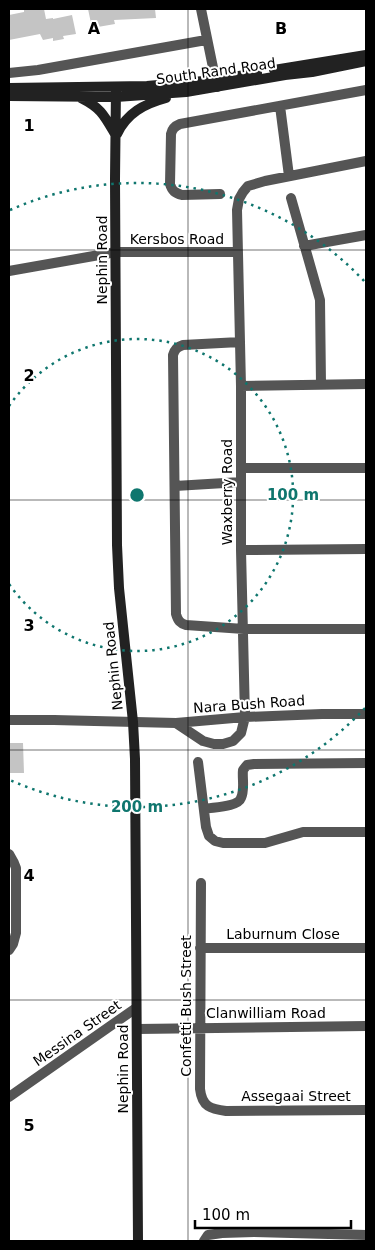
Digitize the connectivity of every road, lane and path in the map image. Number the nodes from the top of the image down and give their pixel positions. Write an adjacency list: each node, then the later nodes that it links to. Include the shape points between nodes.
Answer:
1 (201, 9): 2 (street)
2 (206, 40): 5 (street); 6 (street)
3 (366, 55): 6 (street, South Rand Road)
4 (366, 61): 6 (street, South Rand Road, via 312,72)
5 (14, 72)
6 (216, 83): 9 (street, South Rand Road, via 174,84); 10 (street, South Rand Road)
7 (9, 88): 9 (street, South Rand Road)
8 (366, 90): 13 (street)
9 (116, 92): 10 (street, South Rand Road); 12 (street, South Rand Road); 14 (street, Nephin Road)
10 (186, 92): 14 (street, via 140,107 124,121)
11 (9, 96): 12 (street, South Rand Road)
12 (71, 96): 14 (street, via 99,109)
13 (280, 106): 16 (street); 17 (street, via 180,124 172,130 172,190 182,195)
14 (115, 136): 21 (street, Nephin Road)
15 (366, 161): 16 (street)
16 (289, 176): 22 (street, Waxberry Road, via 265,180 248,186 242,192 237,210)
17 (220, 194)
18 (291, 198): 20 (street)
19 (366, 235): 20 (street)
20 (304, 246): 26 (street, via 320,300)
21 (116, 252): 22 (street, Kersbos Road); 23 (street, Kersbos Road); 39 (street, Nephin Road, via 117,545)
22 (238, 252): 24 (street, Waxberry Road)
23 (9, 271)
24 (240, 342): 27 (street, Waxberry Road); 31 (street, via 184,344 175,350)
25 (366, 384): 26 (street)
26 (321, 385): 27 (street)
27 (241, 386): 28 (street, Waxberry Road)
28 (241, 468): 29 (street); 30 (street, Waxberry Road)
29 (366, 468)
30 (241, 482): 31 (street); 33 (street, Waxberry Road)
31 (175, 486): 34 (street, via 178,620 186,625)
32 (366, 549): 33 (street)
33 (241, 550): 34 (street, Waxberry Road)
34 (244, 628): 35 (street); 37 (street, Waxberry Road)
35 (366, 629)
36 (366, 714): 37 (street, Nara Bush Road)
37 (245, 717): 40 (street, Nara Bush Road); 40 (street, Waxberry Road, via 241,733 233,741 223,744 203,741)
38 (9, 720): 39 (street, Nara Bush Road)
39 (133, 722): 40 (street, Nara Bush Road); 50 (street, Nephin Road)
40 (176, 723)
41 (198, 762): 43 (street)
42 (366, 763): 43 (street, via 248,765 243,770 239,802)
43 (204, 809): 44 (street, via 209,836 223,843 265,843 303,832)
44 (366, 832)
45 (9, 854): 49 (street, via 16,868 16,933)
46 (201, 884): 47 (street, Confetti Bush Street)
47 (200, 948): 48 (street, Laburnum Close); 52 (street, Confetti Bush Street)
48 (366, 948)
49 (9, 950)
50 (136, 1008): 53 (street, Nephin Road); 54 (street, Messina Street)
51 (366, 1026): 52 (street, Clanwilliam Road)
52 (201, 1028): 53 (street, Clanwilliam Road); 56 (street, Confetti Bush Street, via 201,1096 210,1108)
53 (137, 1029): 58 (street, Nephin Road)
54 (9, 1097)
55 (366, 1110): 56 (street, Assegaai Street)
56 (226, 1111)
57 (366, 1235): 59 (street, via 254,1232 208,1235)
58 (138, 1241)
59 (204, 1241)

